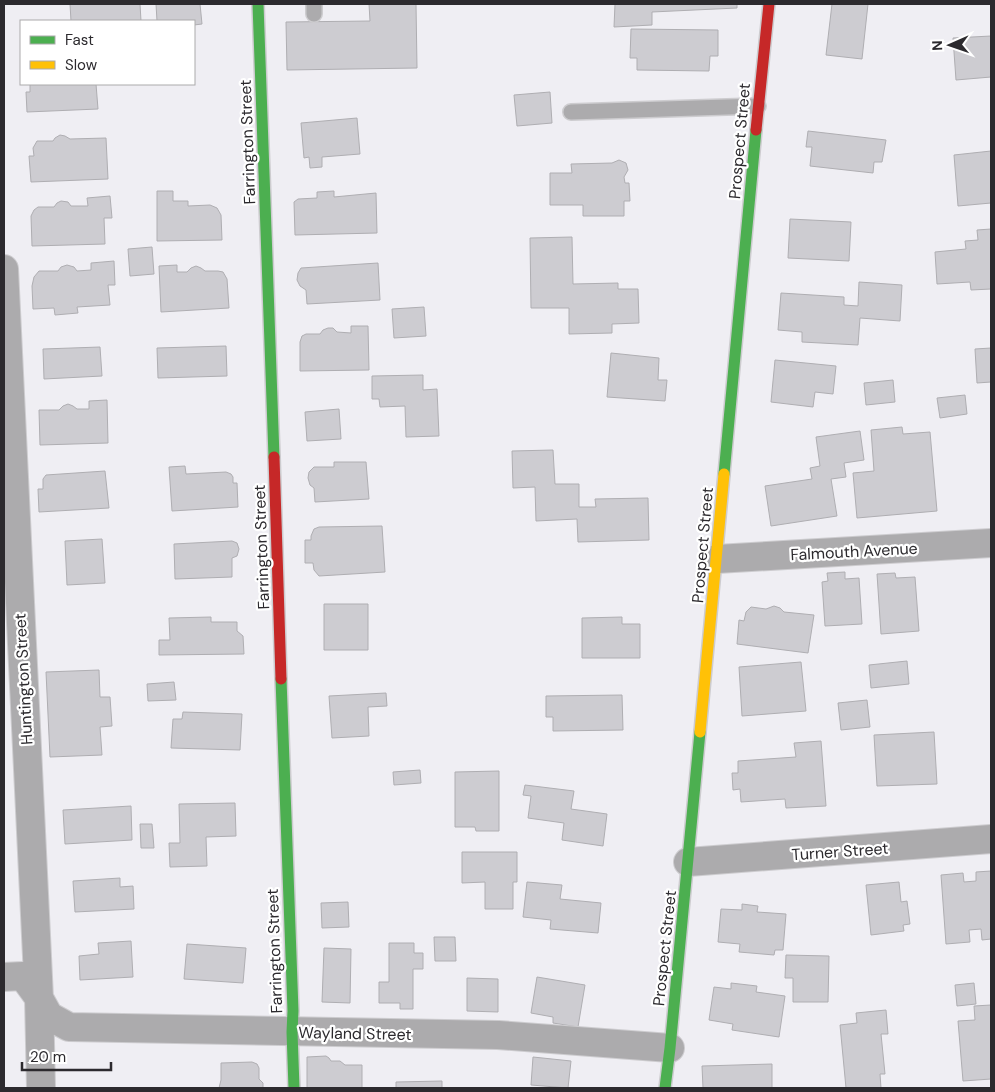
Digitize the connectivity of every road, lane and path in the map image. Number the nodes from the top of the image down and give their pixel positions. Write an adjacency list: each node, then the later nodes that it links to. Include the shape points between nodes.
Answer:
1 (258, 4): 12 (street, Farrington Street)
2 (769, 4): 3 (street, Prospect Street)
3 (758, 106): 4 (lane); 7 (street, Prospect Street)
4 (571, 112)
5 (4, 269): 11 (street, Huntington Street)
6 (991, 543): 7 (street, Falmouth Avenue)
7 (717, 559): 9 (street, Prospect Street)
8 (991, 839): 9 (street, Turner Street)
9 (688, 862): 13 (street, Prospect Street)
10 (4, 977): 11 (street, Wayland Street, via 23,976)
11 (38, 998): 12 (street, Wayland Street, via 49,1016 68,1027); 14 (street, Huntington Street)
12 (292, 1032): 13 (street, Wayland Street, via 498,1035); 15 (street, Farrington Street)
13 (670, 1048): 16 (street, Prospect Street)
14 (41, 1088)
15 (294, 1088)
16 (665, 1088)

